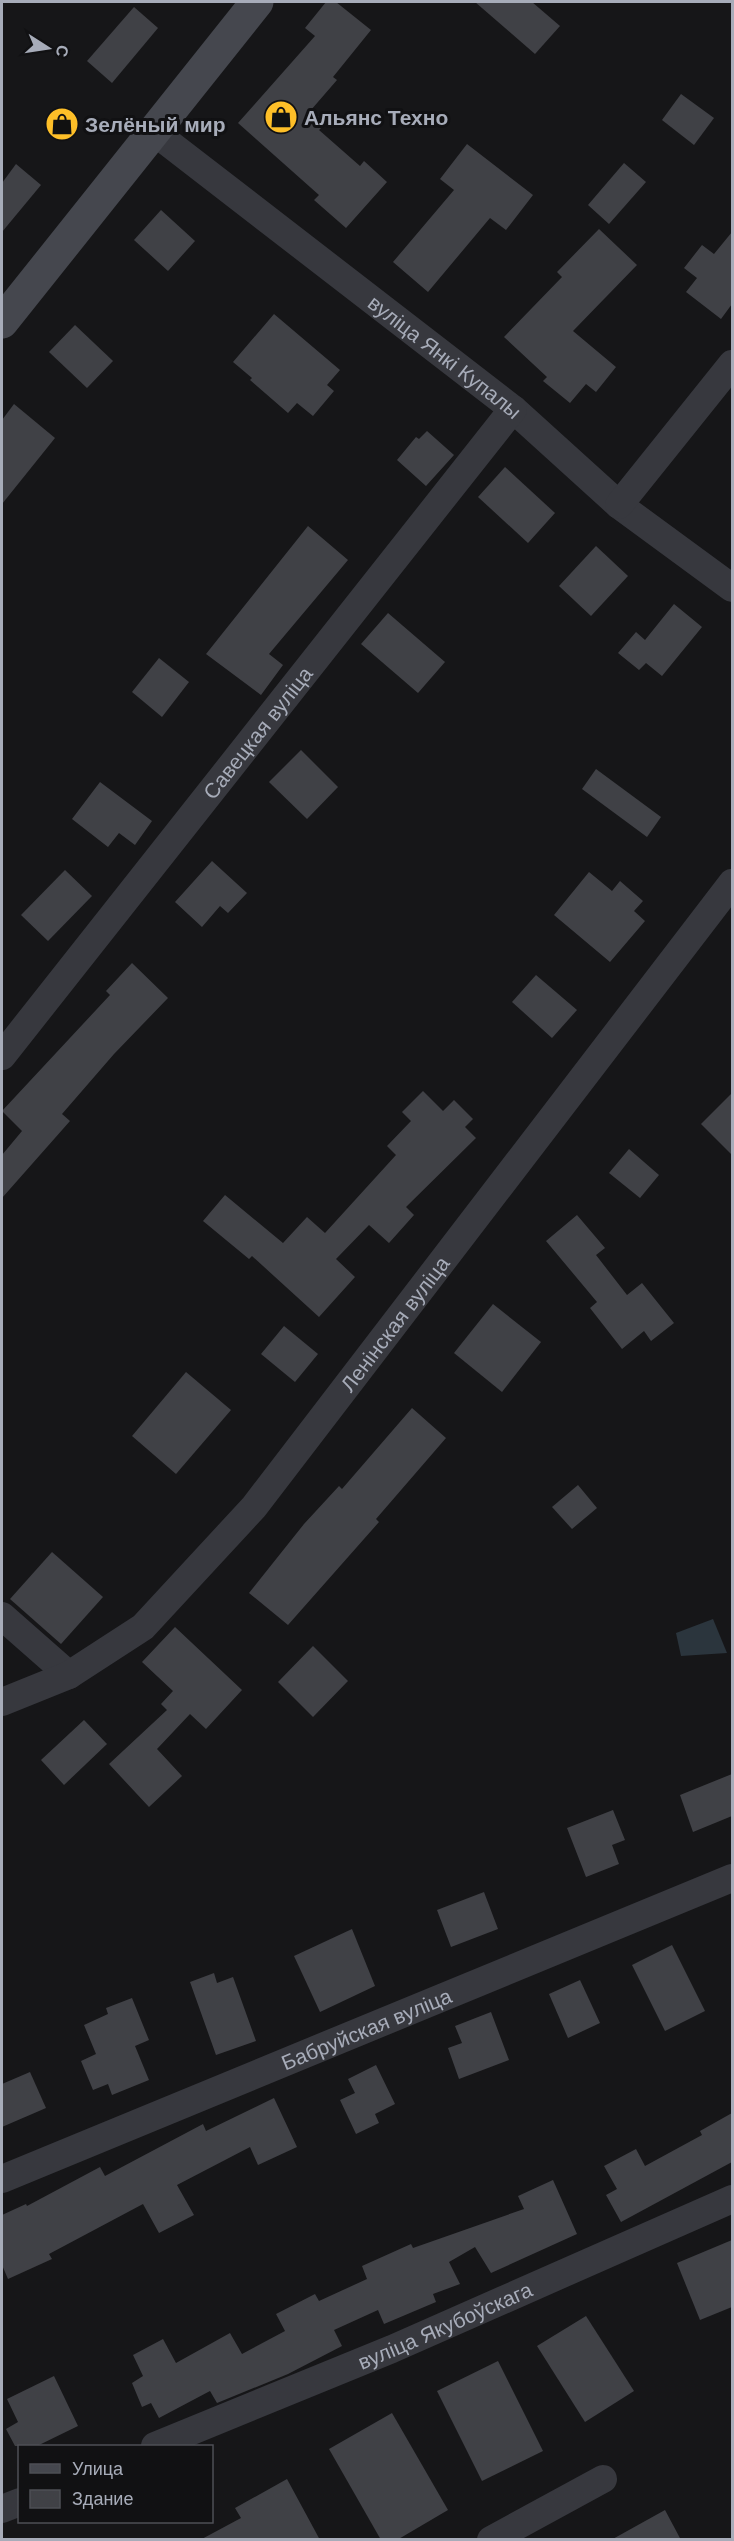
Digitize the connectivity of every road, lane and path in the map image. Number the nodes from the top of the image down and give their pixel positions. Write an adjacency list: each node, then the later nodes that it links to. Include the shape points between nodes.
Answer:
1 (257, 2): 2 (street)
2 (153, 131): 3 (street); 5 (street, вуліца Янкі Купалы)
3 (2, 322)
4 (732, 364): 6 (street)
5 (513, 409): 6 (street, вуліца Янкі Купалы); 9 (street, Савецкая вуліца)
6 (619, 505): 7 (street, вуліца Янкі Купалы)
7 (732, 588)
8 (732, 884): 11 (street, Ленінская вуліца, via 254,1508 143,1627)
9 (2, 1056)
10 (2, 1616): 11 (street)
11 (69, 1675): 12 (street, Ленінская вуліца)
12 (2, 1702)
13 (732, 1878): 14 (street, Бабруйская вуліца)
14 (2, 2179)
15 (732, 2199): 16 (street, вуліца Якубоўскага, via 392,2349)
16 (157, 2445)
17 (603, 2479): 20 (street)
18 (18, 2503): 19 (street)
19 (2, 2509)
20 (491, 2540)

